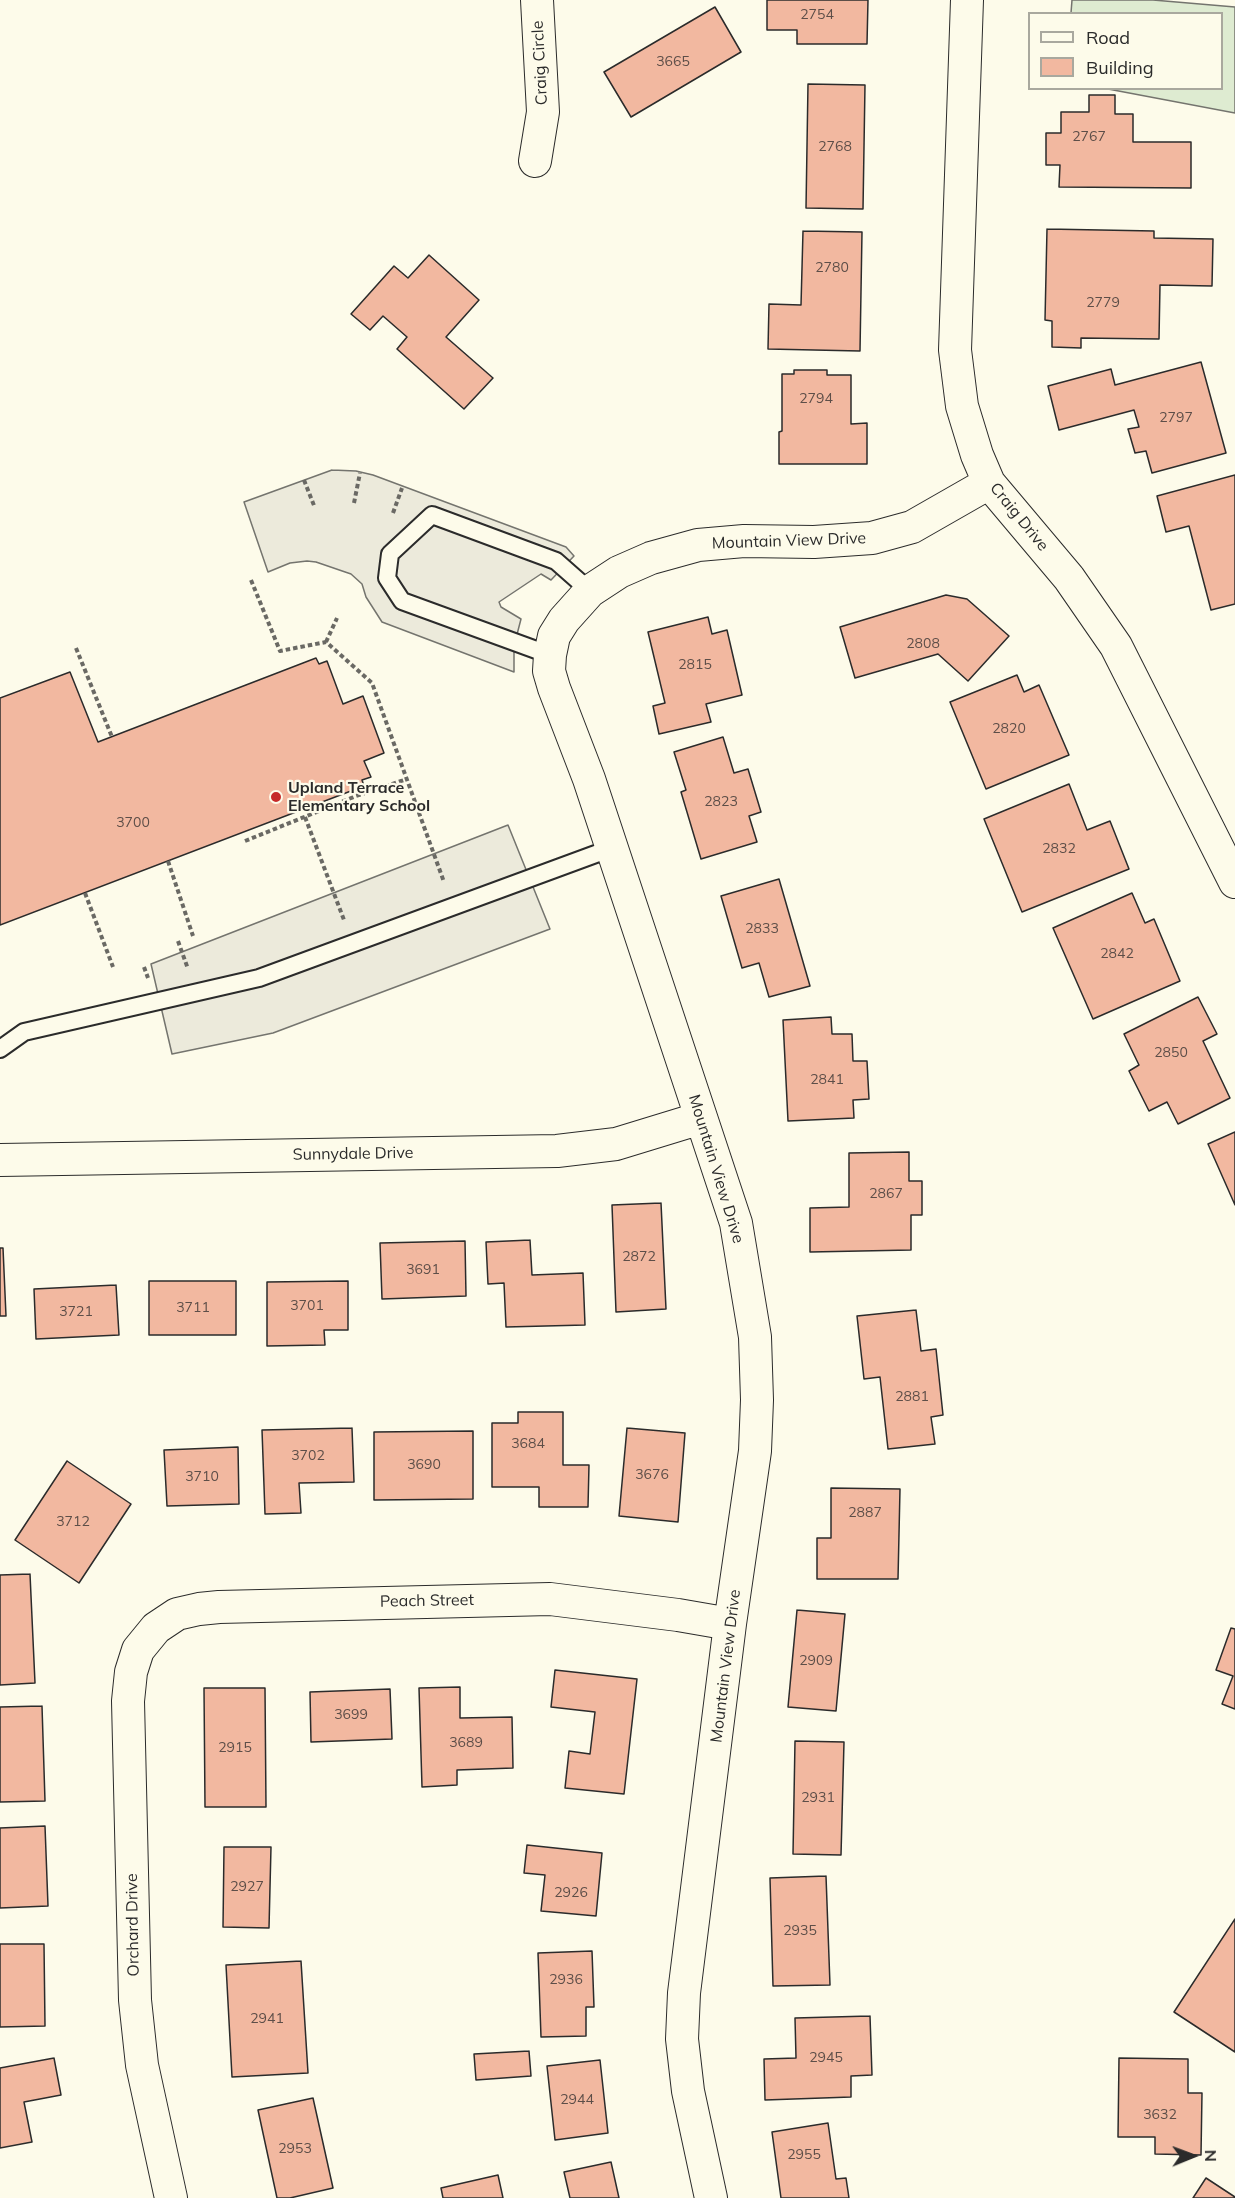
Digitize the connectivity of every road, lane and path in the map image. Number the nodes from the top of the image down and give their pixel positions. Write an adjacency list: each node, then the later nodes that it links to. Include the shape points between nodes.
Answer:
1 (537, 0): 3 (street, Craig Circle, via 543,112)
2 (967, 0): 6 (street, Craig Drive, via 955,350 962,406)
3 (535, 161)
4 (360, 473): 8 (path)
5 (304, 480): 9 (path)
6 (989, 483): 12 (street, Mountain View Drive, via 912,527 872,538 698,545 651,558); 23 (street, Craig Drive, via 1069,578 1116,646)
7 (402, 488): 10 (path)
8 (354, 503)
9 (315, 508)
10 (392, 516)
11 (251, 580): 14 (path, via 280,651)
12 (590, 591): 16 (street, Mountain View Drive, via 564,620 554,636); 16 (lane, via 556,561 432,515 390,554 387,578 402,601)
13 (337, 618): 14 (path)
14 (326, 642): 18 (path, via 372,683)
15 (76, 648): 17 (path)
16 (550, 655): 21 (street, Mountain View Drive, via 554,688)
17 (112, 737)
18 (408, 779): 19 (path); 25 (path)
19 (305, 817): 20 (path); 27 (path)
20 (245, 841)
21 (612, 848): 25 (lane); 30 (street, Mountain View Drive)
22 (168, 861): 26 (path)
23 (1235, 882)
24 (85, 893): 28 (path)
25 (453, 906): 27 (lane)
26 (193, 936)
27 (352, 944): 29 (lane, via 260,978 24,1032)
28 (113, 967)
29 (0, 1049)
30 (701, 1118): 31 (street, Sunnydale Drive, via 616,1144 557,1151); 32 (street, Mountain View Drive, via 736,1223 755,1336 755,1451)
31 (0, 1160)
32 (730, 1624): 33 (street, Peach Street, via 550,1599 219,1607 177,1614 156,1628); 35 (street, Mountain View Drive, via 682,2039 688,2091)
33 (138, 1650): 34 (street, Orchard Drive, via 128,1701 135,2000 142,2065)
34 (171, 2198)
35 (711, 2198)

